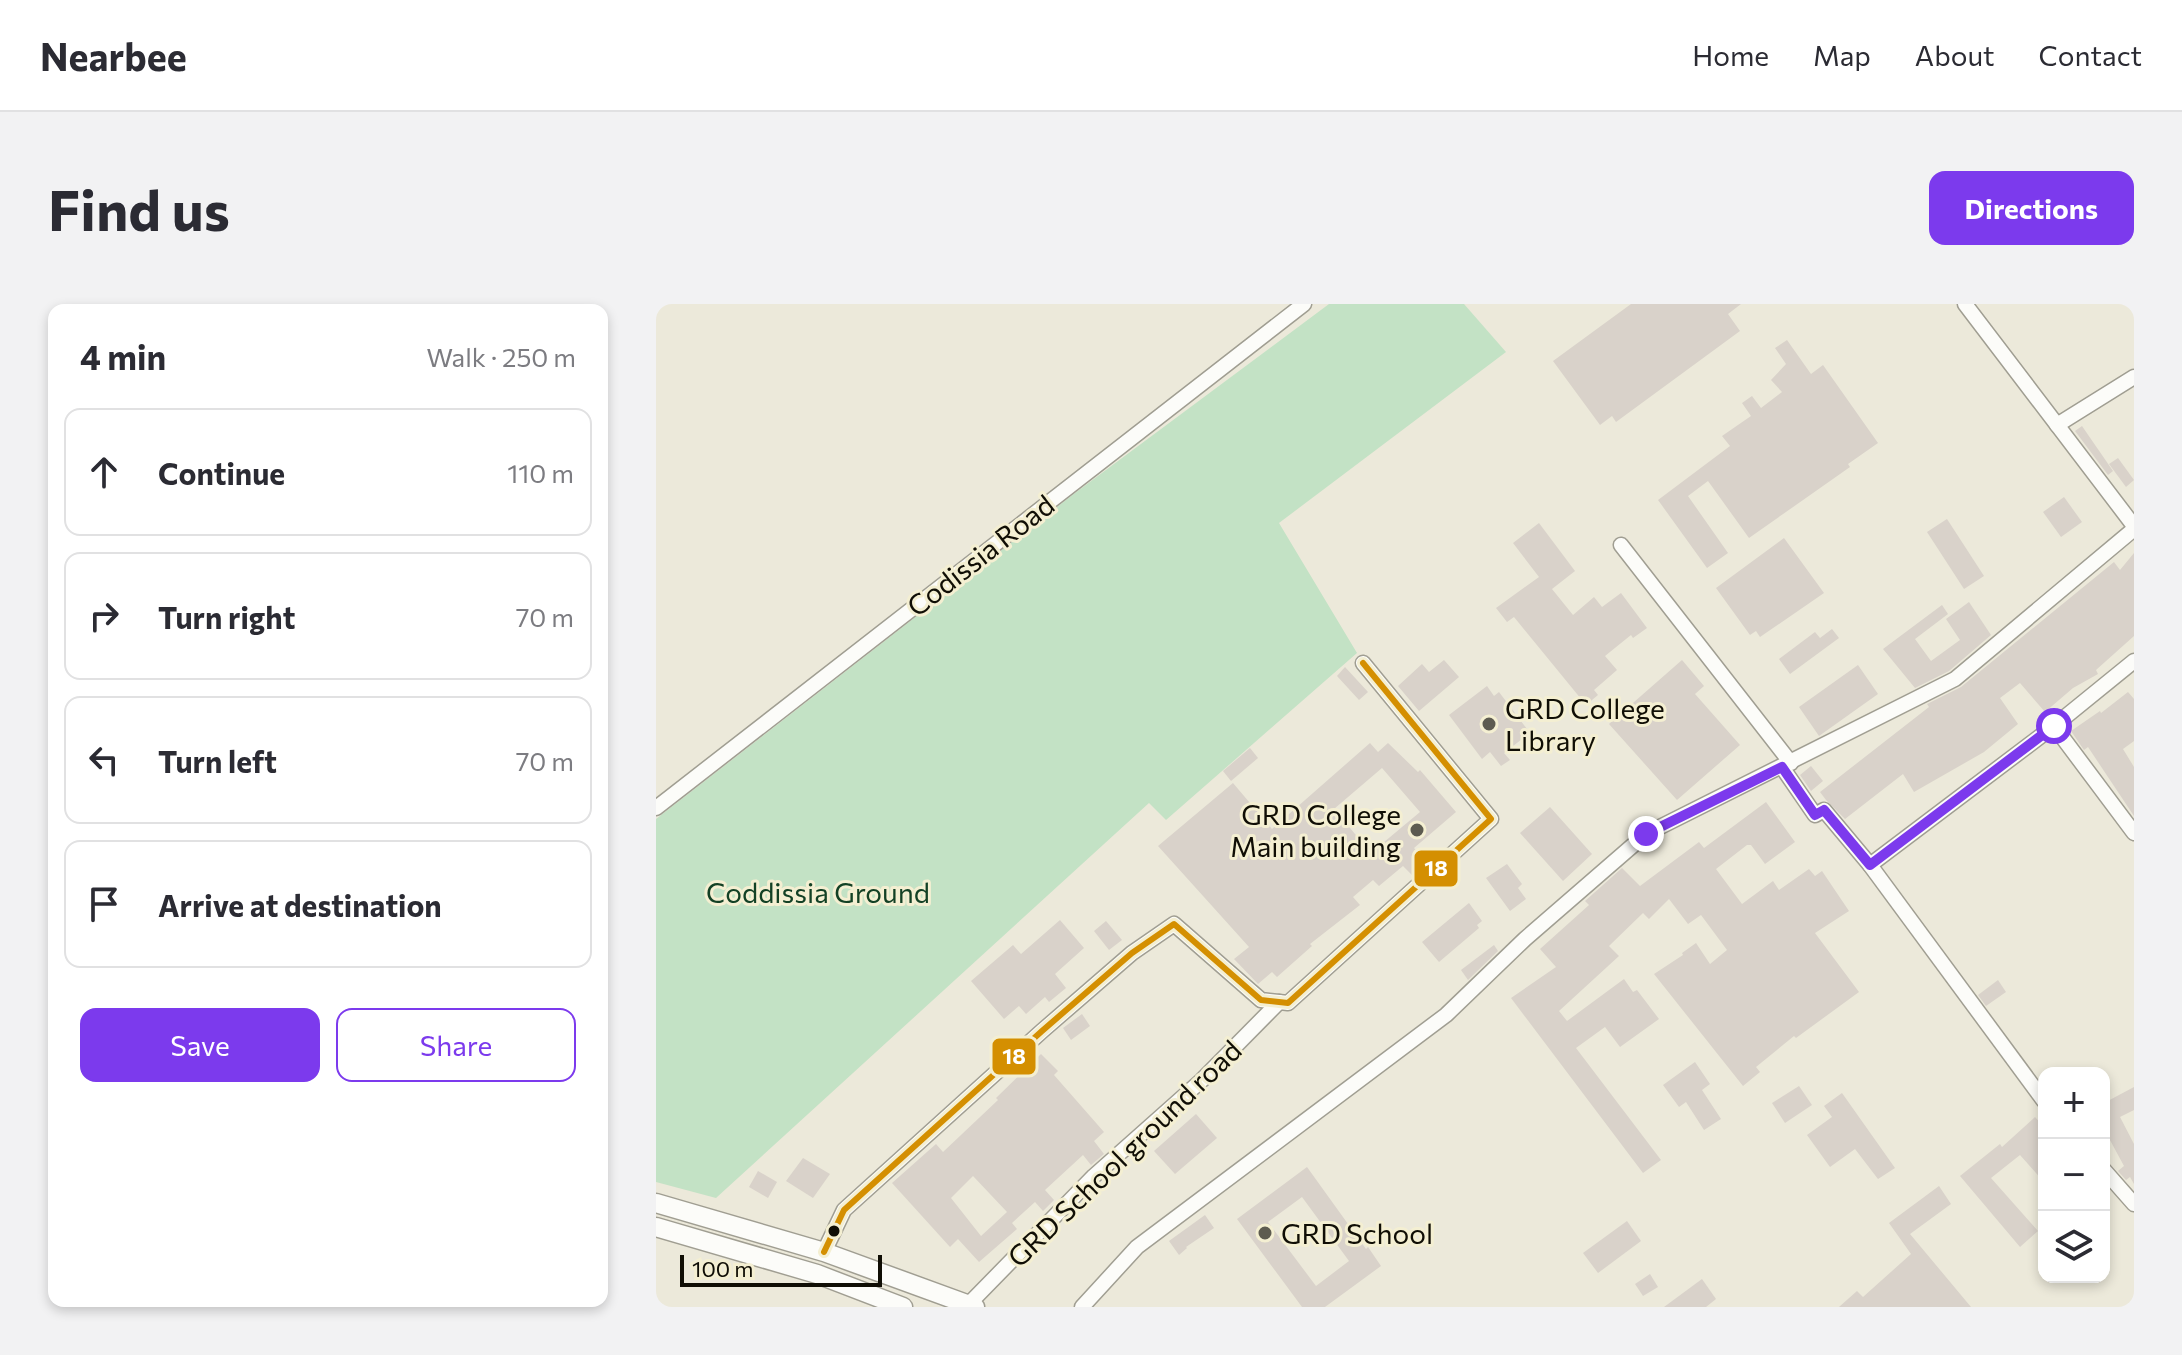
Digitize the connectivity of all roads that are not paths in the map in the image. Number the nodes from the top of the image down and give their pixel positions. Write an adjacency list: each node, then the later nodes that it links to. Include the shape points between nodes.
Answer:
1 (1304, 304): 11 (street, Codissia Road)
2 (1965, 304): 4 (street)
3 (2134, 377): 4 (street)
4 (2057, 425): 5 (street)
5 (2134, 528): 10 (street, via 1955,679)
6 (1621, 545): 10 (street)
7 (2134, 661): 9 (street)
8 (1363, 663): 14 (street, GRD School ground road, via 1491,819 1288,1003)
9 (2054, 726): 12 (street); 13 (street)
10 (1787, 765): 13 (street, via 1815,815 1824,810); 23 (street, via 1646,834 1446,1015 1137,1247)
11 (656, 808)
12 (2134, 833)
13 (1870, 865): 15 (street)
14 (1279, 1002): 20 (street, via 1261,1000 1174,924 1132,953 844,1210); 21 (street, GRD School ground road, via 1202,1080 1094,1176)
15 (2038, 1093)
16 (2110, 1177): 18 (street)
17 (656, 1203): 20 (main road)
18 (2134, 1204)
19 (656, 1227): 22 (main road, via 817,1274)
20 (824, 1252): 21 (main road)
21 (971, 1306)
22 (903, 1307)
23 (1082, 1307)

